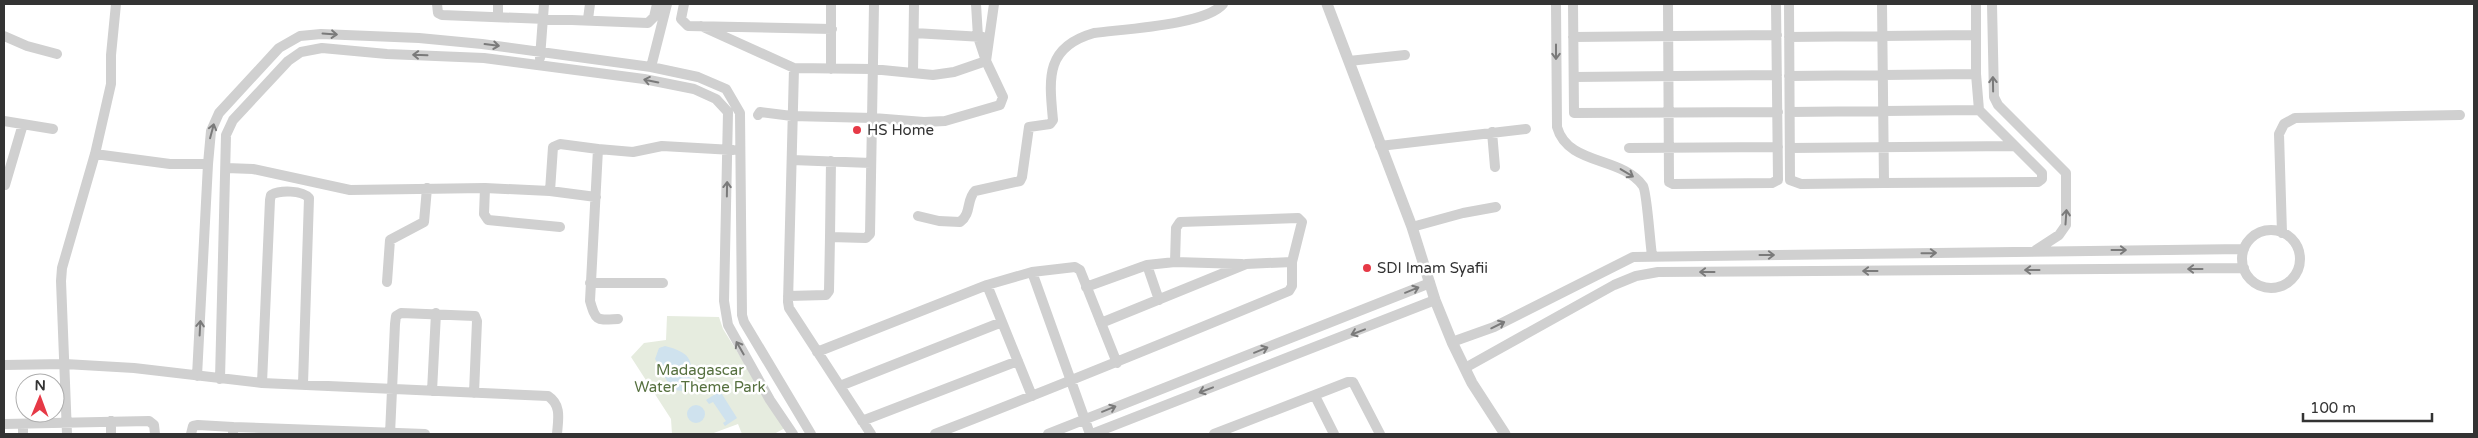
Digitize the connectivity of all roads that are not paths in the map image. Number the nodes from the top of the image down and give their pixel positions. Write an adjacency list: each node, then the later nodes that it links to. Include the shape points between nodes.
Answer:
1 (116, 4): 81 (street, via 110,55 111,84)
2 (437, 4): 24 (street, via 438,13 442,15)
3 (498, 4): 24 (street)
4 (544, 4): 25 (street)
5 (590, 4): 26 (street)
6 (657, 4): 26 (street, via 654,17 648,22)
7 (667, 4): 45 (street)
8 (684, 4): 27 (street, via 683,23)
9 (832, 4): 28 (street)
10 (874, 4): 48 (street)
11 (914, 4): 29 (street)
12 (976, 4): 35 (street)
13 (994, 4): 36 (street)
14 (1223, 4): 95 (street, via 1218,11 1197,19 1078,37 1055,60 1050,76 1053,120 1050,124 1029,127 1020,181 975,191 968,215 960,222)
15 (1326, 4): 43 (street)
16 (1556, 4): 102 (street, one-way to 102, via 1557,127 1560,139 1590,158 1619,168 1643,186 1647,194 1646,215)
17 (1573, 4): 37 (street)
18 (1668, 4): 33 (street)
19 (1776, 4): 30 (street)
20 (1790, 4): 38 (street)
21 (1882, 4): 34 (street)
22 (1976, 4): 31 (street)
23 (1992, 4): 101 (street, one-way to 23, via 2059,235 2066,225 2066,173 1994,98)
24 (498, 17): 25 (street)
25 (542, 19): 26 (street); 39 (street)
26 (588, 20)
27 (702, 26): 28 (street); 46 (street)
28 (832, 29): 47 (street)
29 (914, 32): 35 (street); 49 (street)
30 (1777, 35): 33 (street); 53 (street)
31 (1976, 35): 34 (street); 50 (street)
32 (4, 36): 40 (street)
33 (1668, 36): 37 (street); 52 (street)
34 (1883, 36): 38 (street); 51 (street)
35 (978, 37): 36 (street); 42 (street)
36 (989, 37): 42 (street)
37 (1573, 37): 55 (street)
38 (1789, 37): 54 (street)
39 (541, 51): 44 (street); 45 (street); 85 (street, one-way to 39, via 211,132 219,113 279,48 300,36 419,38)
40 (57, 54)
41 (1405, 54): 43 (street)
42 (986, 61): 49 (street, via 943,74); 65 (street, via 1004,97 1000,105 945,121)
43 (1349, 61): 71 (street)
44 (539, 65): 58 (street, one-way to 44, via 716,99 694,89); 87 (street, one-way to 87, via 484,58 322,48 301,52 233,120 226,135)
45 (651, 66): 61 (street, via 698,76 726,89)
46 (794, 68): 47 (street); 64 (street)
47 (831, 68): 48 (street)
48 (872, 69): 49 (street); 65 (street)
49 (913, 72)
50 (1976, 74): 51 (street); 56 (street)
51 (1883, 75): 54 (street); 57 (street)
52 (1669, 76): 53 (street); 55 (street); 62 (street)
53 (1777, 76): 59 (street)
54 (1790, 76): 60 (street)
55 (1574, 77): 62 (street, via 1574,113)
56 (1979, 110): 57 (street); 72 (street)
57 (1883, 111): 60 (street); 74 (street)
58 (728, 112): 61 (street); 79 (street)
59 (1778, 112): 62 (street); 73 (street)
60 (1790, 112): 77 (street)
61 (740, 113): 64 (street); 80 (street)
62 (1669, 113): 76 (street)
63 (2460, 115): 98 (street, via 2295,118 2284,124 2279,134)
64 (792, 116): 65 (street); 82 (street)
65 (873, 118): 84 (street)
66 (4, 121): 67 (street)
67 (23, 124): 68 (street); 89 (street)
68 (53, 129)
69 (1526, 129): 70 (street)
70 (1492, 132): 71 (street); 86 (street)
71 (1380, 146): 97 (street)
72 (2015, 146): 74 (street); 88 (street, via 2042,173 2038,182)
73 (1778, 147): 76 (street); 76 (street, via 1778,180 1772,183 1673,184 1669,182)
74 (1884, 147): 77 (street); 88 (street)
75 (1629, 148): 76 (street)
76 (1669, 148)
77 (1790, 148): 88 (street, via 1790,180 1794,183)
78 (598, 149): 79 (street, via 633,152 662,146); 92 (street, via 560,144 553,147); 93 (street)
79 (728, 150): 80 (street); 155 (street, one-way to 79, via 728,325 724,301)
80 (740, 150): 156 (street, via 742,315)
81 (95, 154): 85 (street, via 170,164); 126 (street, via 62,268)
82 (792, 160): 83 (street); 115 (street)
83 (831, 161): 84 (street); 99 (street)
84 (871, 163): 99 (street, via 870,234 866,238)
85 (208, 164): 129 (street, one-way to 85)
86 (1495, 166)
87 (226, 168): 90 (street, via 253,169 343,190); 130 (street)
88 (1884, 183)
89 (5, 186)
90 (426, 188): 91 (street); 109 (street, via 424,222 390,240)
91 (485, 188): 92 (street); 96 (street, via 484,214 488,220)
92 (550, 191): 93 (street)
93 (596, 198): 110 (street)
94 (1496, 207): 97 (street)
95 (918, 216)
96 (560, 227)
97 (1412, 227): 112 (street)
98 (2282, 233): 100 (street, via 2264,231 2248,241); 107 (street, via 2296,244 2300,253 2297,272 2292,280 2284,285 2265,287 2248,277)
99 (830, 237): 115 (street, via 828,294)
100 (2244, 249): 101 (street, one-way to 100); 107 (street)
101 (2035, 251): 102 (street, one-way to 101)
102 (1652, 255): 122 (street, one-way to 102, via 1494,327 1633,257)
103 (1175, 262): 104 (street, via 1176,228 1180,222 1298,218 1302,222); 105 (street); 106 (street)
104 (1292, 262): 105 (street); 125 (street, via 1289,291)
105 (1246, 264): 116 (street)
106 (1147, 265): 114 (street); 116 (street)
107 (2244, 268): 128 (street, one-way to 128, via 1658,272 1614,285)
108 (1032, 272): 113 (street); 114 (street, via 1078,268); 131 (street)
109 (388, 282)
110 (590, 283): 111 (street); 119 (street, via 590,301 595,317 598,320)
111 (663, 283)
112 (1430, 283): 117 (street); 140 (street, one-way to 112)
113 (987, 285): 120 (street); 123 (street)
114 (1086, 287): 121 (street)
115 (788, 296): 123 (street, via 789,308)
116 (1159, 300): 121 (street)
117 (1435, 300): 122 (street); 160 (street, one-way to 160)
118 (436, 313): 135 (street, via 401,312 396,316); 136 (street); 137 (street, via 475,316)
119 (618, 319)
120 (1002, 322): 124 (street); 134 (street)
121 (1101, 323): 125 (street)
122 (1452, 342): 128 (street)
123 (817, 352): 134 (street)
124 (1018, 360): 138 (street); 143 (street)
125 (1117, 363): 131 (street)
126 (65, 364): 127 (street); 129 (street); 141 (street)
127 (4, 365)
128 (1465, 368): 163 (street)
129 (197, 376): 130 (street)
130 (220, 379): 132 (street)
131 (1070, 379): 138 (street); 140 (street)
132 (262, 383): 133 (street); 133 (street, via 270,200 271,194 277,192 304,194 309,198)
133 (304, 384): 135 (street)
134 (840, 386): 143 (street)
135 (392, 390): 136 (street); 152 (street)
136 (432, 391): 137 (street)
137 (474, 393): 154 (street, via 548,396 558,407)
138 (1032, 396): 158 (street)
139 (1315, 396): 147 (street); 161 (street); 162 (street, via 1353,382)
140 (1085, 419): 159 (street); 160 (street)
141 (66, 421): 142 (street); 145 (street); 148 (street)
142 (111, 421): 149 (street); 150 (street, via 153,422)
143 (862, 421): 157 (street)
144 (4, 424): 145 (street)
145 (23, 429)
146 (233, 430): 151 (street, via 198,425 193,426); 152 (street)
147 (1331, 433)
148 (67, 434)
149 (111, 434)
150 (155, 434)
151 (191, 434)
152 (390, 434): 153 (street)
153 (425, 434)
154 (557, 434)
155 (793, 434)
156 (811, 434)
157 (871, 434)
158 (935, 434)
159 (1048, 434)
160 (1091, 434)
161 (1214, 434)
162 (1380, 434)
163 (1505, 434)

